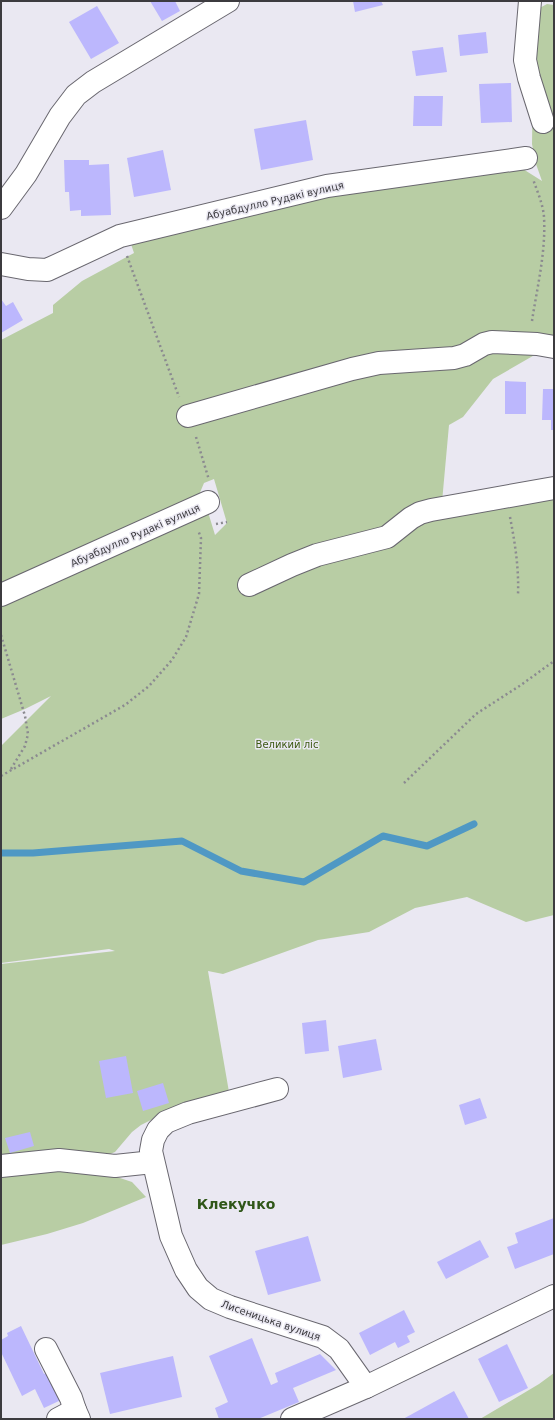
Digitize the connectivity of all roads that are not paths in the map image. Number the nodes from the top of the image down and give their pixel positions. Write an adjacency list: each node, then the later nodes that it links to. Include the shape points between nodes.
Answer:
1 (228, 1): 5 (street, via 93,82 76,95 60,116 26,174)
2 (530, 1): 3 (street, via 525,60)
3 (543, 122)
4 (526, 158): 6 (street, Абуабдулло Рудакі вулиця, via 327,186 120,236 47,270)
5 (1, 208)
6 (1, 264)
7 (554, 347): 8 (street, via 492,342 454,358 379,363)
8 (188, 416)
9 (554, 488): 11 (street, via 420,513 387,536 317,555)
10 (208, 502): 12 (street, Абуабдулло Рудакі вулиця)
11 (249, 585)
12 (1, 595)
13 (277, 1089): 14 (street, Лисеницька вулиця, via 188,1113 166,1122 153,1140)
14 (153, 1162): 15 (street, via 115,1166 58,1160); 18 (street, Лисеницька вулиця, via 171,1236 186,1270 198,1288 211,1299 230,1307 323,1337 339,1349)
15 (1, 1166)
16 (554, 1296): 18 (street)
17 (46, 1349): 19 (street, via 71,1398)
18 (366, 1386): 20 (street)
19 (70, 1416)
20 (292, 1419)

